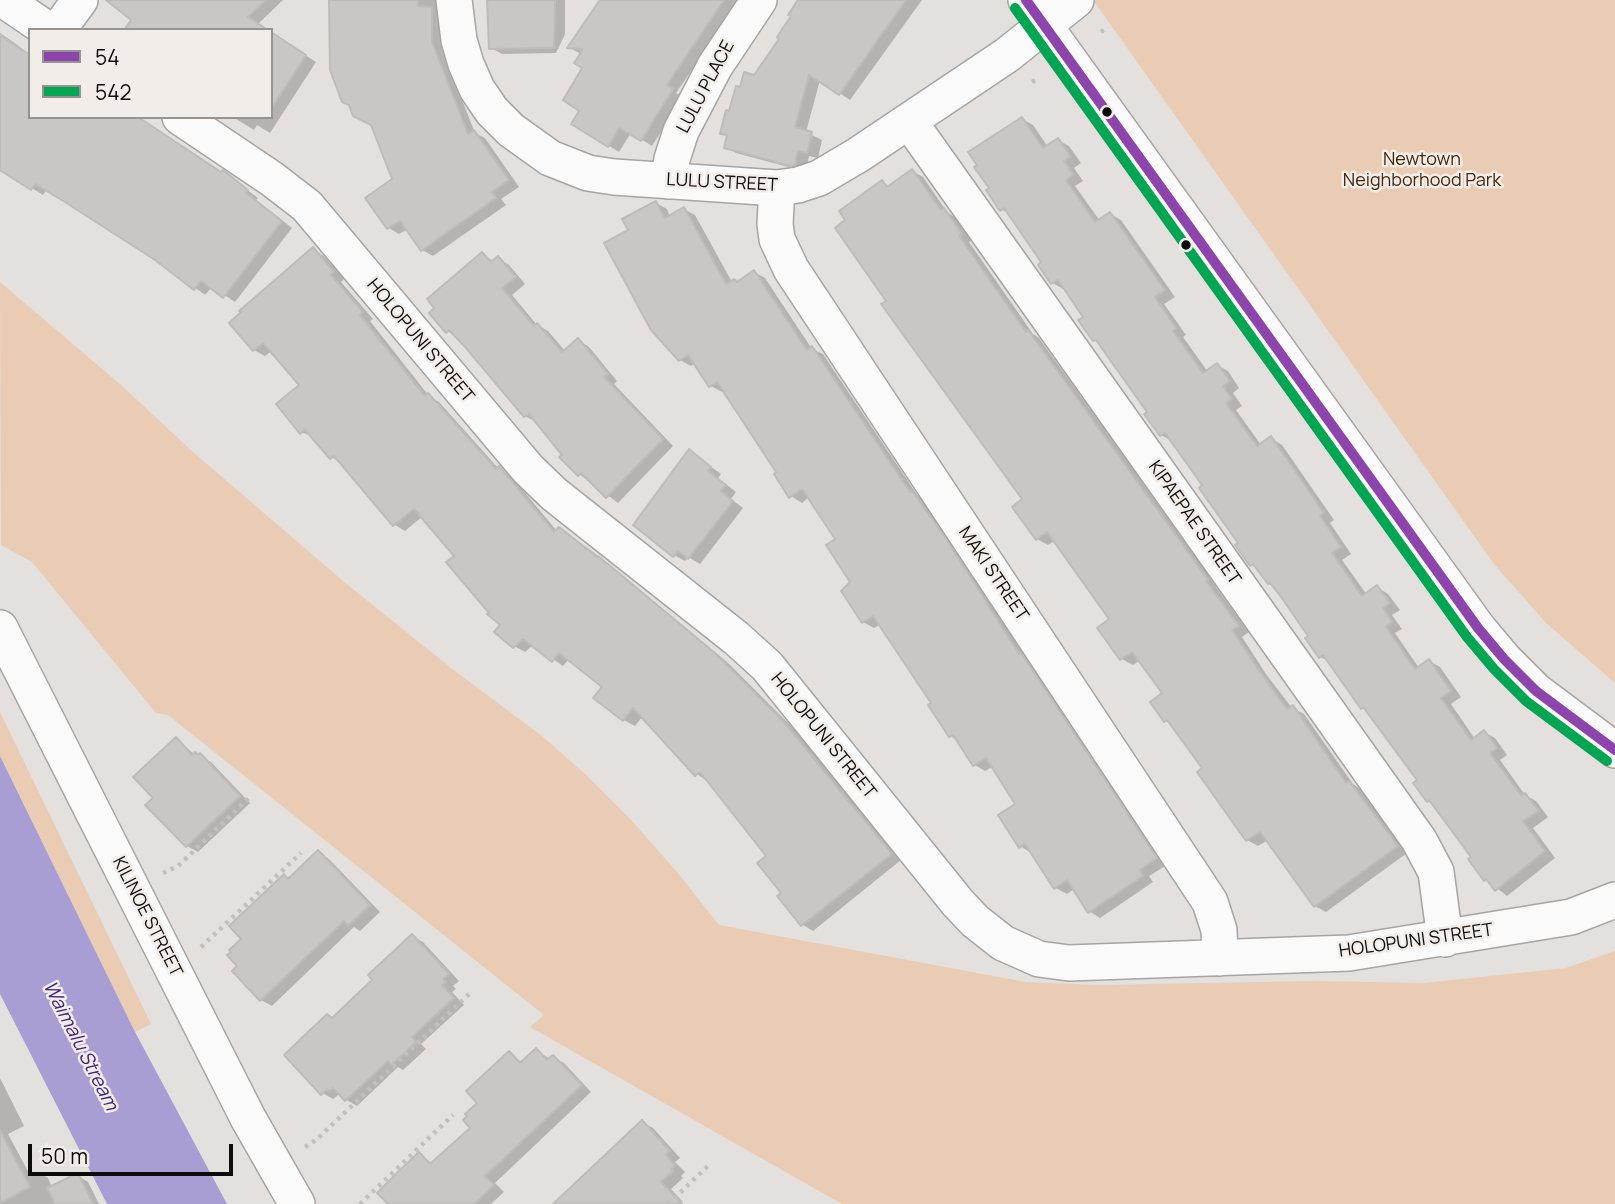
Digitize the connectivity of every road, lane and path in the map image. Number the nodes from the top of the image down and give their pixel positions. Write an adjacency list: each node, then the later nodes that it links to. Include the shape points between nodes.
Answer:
1 (4, 0): 8 (street)
2 (80, 0): 9 (street)
3 (454, 0): 13 (street, LULU STREET, via 466,64 492,111 510,130 550,158 588,173)
4 (759, 0): 13 (street, LULU PLACE, via 715,66 681,131)
5 (1076, 0): 6 (street, LULU STREET)
6 (1035, 13): 12 (street, LULU STREET, via 1007,55); 16 (street, via 1478,628 1536,691)
7 (1108, 27): 10 (path)
8 (45, 28)
9 (59, 28)
10 (1101, 32)
11 (183, 119): 23 (street, HOLOPUNI STREET, via 307,206 528,469 767,666 958,903 988,932 1018,951 1054,962)
12 (909, 121): 14 (street, LULU STREET, via 827,173); 21 (street, KIPAEPAE STREET, via 1419,840 1436,872)
13 (668, 181): 14 (street, LULU STREET)
14 (777, 188): 23 (street, MAKI STREET, via 777,239 791,269 1210,902 1219,930)
15 (0, 628): 28 (street, KILINOE STREET, via 248,1118)
16 (1615, 750)
17 (249, 798): 19 (path, via 178,866)
18 (301, 853): 22 (path)
19 (163, 873)
20 (1615, 900): 21 (street, HOLOPUNI STREET, via 1571,918)
21 (1445, 939): 23 (street, HOLOPUNI STREET, via 1349,953)
22 (201, 947)
23 (1220, 958)
24 (469, 994): 26 (path)
25 (453, 1115): 29 (path)
26 (304, 1147)
27 (708, 1166): 30 (path)
28 (297, 1204)
29 (360, 1204)
30 (667, 1204)

